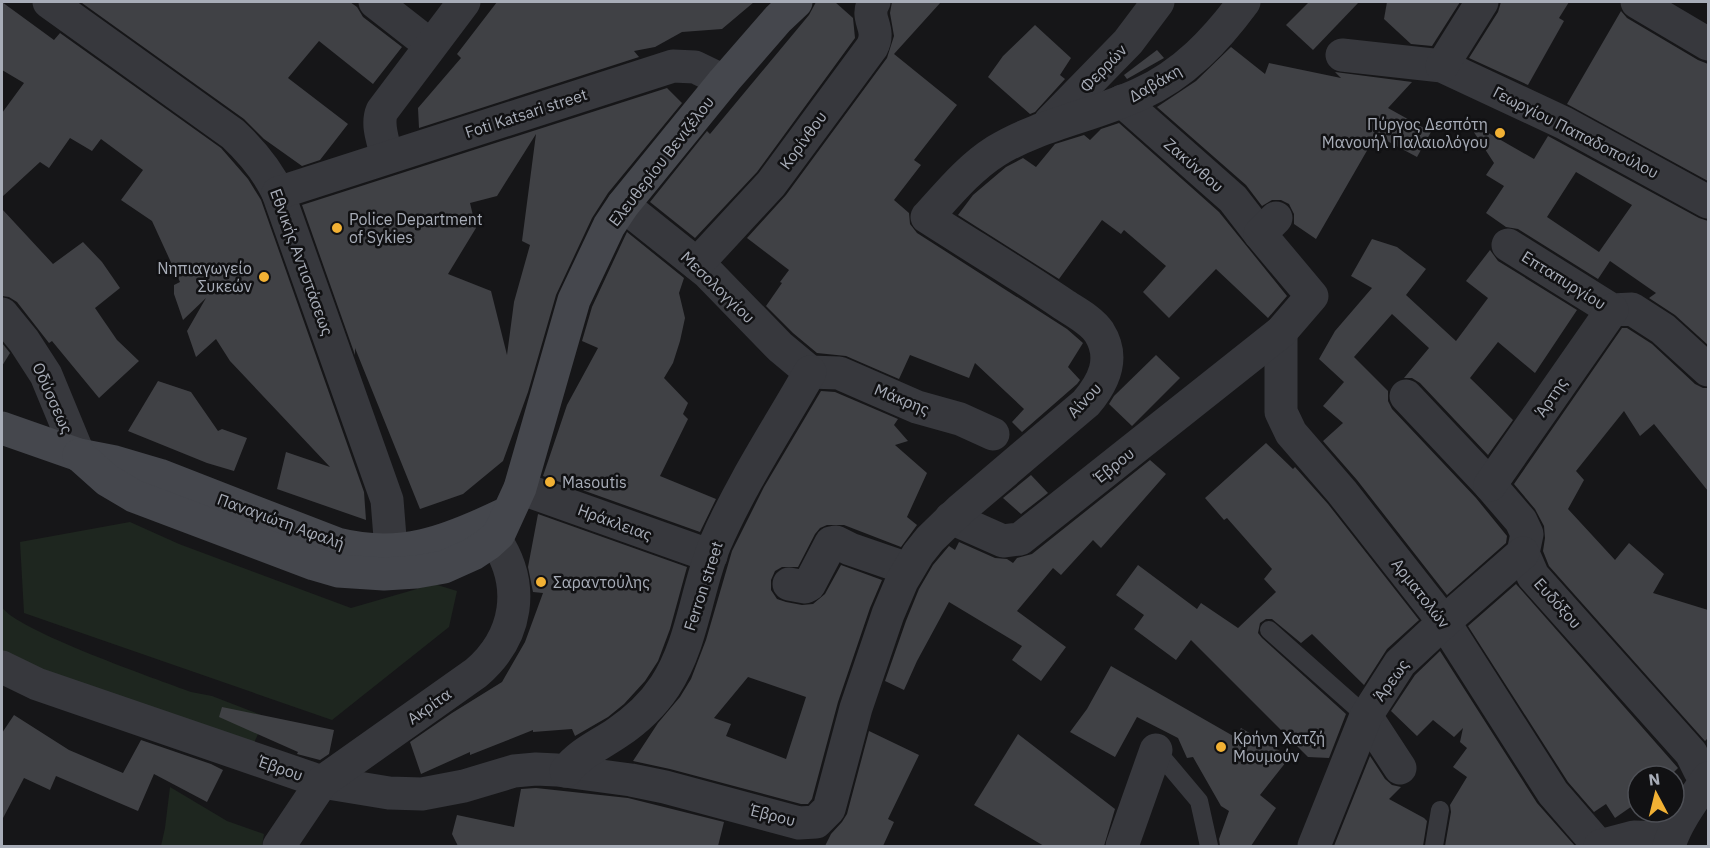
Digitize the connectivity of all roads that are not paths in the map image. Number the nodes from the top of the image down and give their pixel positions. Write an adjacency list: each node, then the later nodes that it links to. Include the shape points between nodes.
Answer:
1 (49, 2): 18 (street, Εθνικής Αντιστάσεως, via 232,134 257,158)
2 (464, 2): 11 (street)
3 (796, 2): 14 (street, Ελευθερίου Βενιζέλου)
4 (874, 2): 22 (street, Κορίνθου, via 870,14 877,34 872,48 771,184)
5 (1158, 2): 16 (street, Φερρών, via 1128,42)
6 (1244, 2): 15 (street, Δαβάκη, via 1184,68 1155,87)
7 (1482, 2): 13 (street)
8 (1637, 2): 10 (street)
9 (393, 7): 11 (street)
10 (1708, 44)
11 (430, 45): 17 (street, via 380,114)
12 (1342, 55): 13 (street, Γεωργίου Παπαδοπούλου)
13 (1442, 66): 19 (street, Γεωργίου Παπαδοπούλου, via 1564,123)
14 (724, 81): 17 (street, Foti Katsari street, via 695,67 673,66); 20 (street, Ελευθερίου Βενιζέλου)
15 (1122, 101): 16 (street, Δαβάκη); 23 (street, Ζακύνθου, via 1268,226)
16 (1042, 130): 35 (street, Αίνου, via 985,158 927,217 1088,321 1101,335 1106,371 1086,403)
17 (387, 157): 18 (street, Foti Katsari street)
18 (278, 193): 36 (street, Εθνικής Αντιστάσεως, via 387,500)
19 (1708, 202)
20 (623, 205): 22 (street, Μεσολογγίου); 34 (street, Ελευθερίου Βενιζέλου, via 574,300)
21 (1508, 244): 24 (street, Επταπυργίου)
22 (696, 264): 28 (street, Μεσολογγίου)
23 (1312, 296): 26 (street, Έβρου)
24 (1612, 310): 27 (street, Επταπυργίου, via 1632,309 1663,329); 33 (street, Άρτης)
25 (2, 314): 32 (street, Οδύσσεως, via 46,375)
26 (1281, 332): 35 (street, Έβρου, via 1020,538 1003,541); 41 (street, Αρματολών, via 1281,404 1287,426)
27 (1708, 370)
28 (810, 372): 31 (street, Μάκρης, via 839,373); 38 (street, Ferron street, via 740,493)
29 (1406, 396): 33 (street, Ευδόξου)
30 (5, 428): 32 (street, Παναγιώτη Αφαλή)
31 (993, 434)
32 (79, 455): 34 (street, Παναγιώτη Αφαλή, via 107,480 150,503 338,571 384,574 437,569 460,561); 36 (street, Παναγιώτη Αφαλή, via 159,475 337,544)
33 (1491, 485): 37 (street, Ευδόξου, via 1525,527 1527,541)
34 (507, 513): 36 (street, Παναγιώτη Αφαλή, via 440,542); 38 (street, Ηράκλειας); 49 (street, Ακρίτα, via 515,591 505,635 494,654 476,673)
35 (951, 518): 39 (street, Έβρου)
36 (391, 550)
37 (1523, 553): 41 (street, Άρεως); 48 (street, Ευδόξου, via 1533,576)
38 (711, 556): 47 (street, Ferron street, via 683,647 665,687 630,724 582,754)
39 (908, 569): 40 (street, via 831,543 809,585); 47 (street, Έβρου, via 866,677 830,805 820,819 799,823 652,784)
40 (789, 584)
41 (1444, 622): 44 (street, Άρεως, via 1400,663); 57 (street, Αρματολών, via 1553,794)
42 (1269, 630): 44 (lane)
43 (2, 668): 49 (street, Έβρου, via 37,684)
44 (1366, 716): 46 (street); 55 (street, Άρεως)
45 (1156, 750): 53 (street); 54 (lane, via 1199,801)
46 (1400, 768)
47 (566, 771): 49 (street, Έβρου, via 514,771 422,795)
48 (1708, 776): 51 (street)
49 (322, 782): 52 (street, Ακρίτα)
50 (1440, 810): 56 (lane)
51 (1670, 842): 57 (street, via 1634,837)
52 (279, 846)
53 (1122, 846)
54 (1209, 846)
55 (1314, 846)
56 (1434, 846)
57 (1599, 846)

